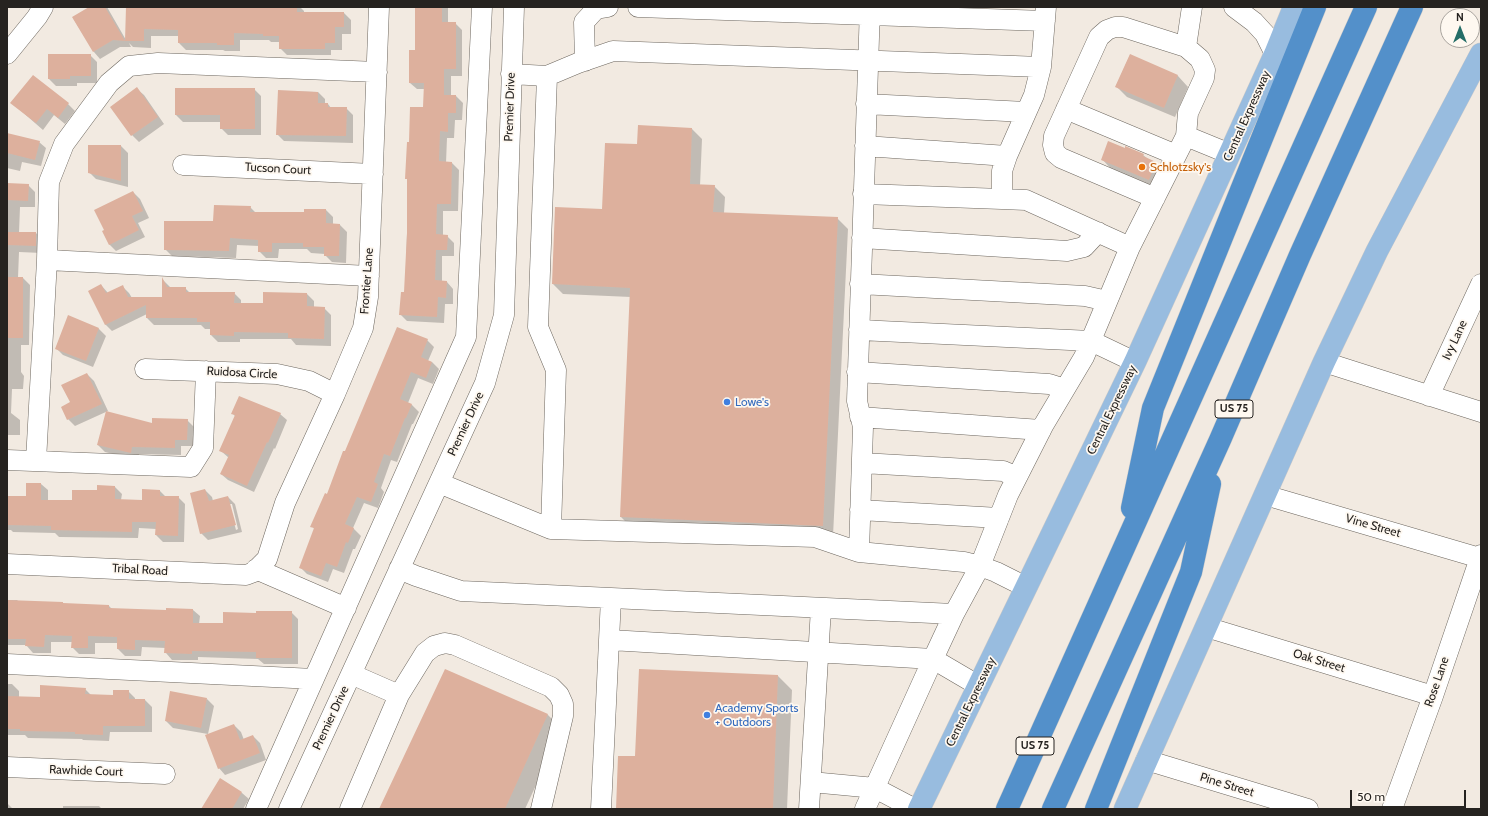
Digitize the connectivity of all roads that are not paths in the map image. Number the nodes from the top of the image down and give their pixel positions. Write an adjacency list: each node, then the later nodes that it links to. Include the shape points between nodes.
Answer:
1 (43, 7): 16 (street)
2 (379, 7): 22 (street, Frontier Lane)
3 (482, 7): 78 (street, via 466,337)
4 (514, 7): 23 (street, Premier Drive)
5 (608, 7): 19 (street, via 596,9 584,22)
6 (638, 7): 13 (street)
7 (1192, 7): 15 (street)
8 (1234, 7): 17 (street, via 1265,34)
9 (1294, 7): 17 (main road, Central Expressway)
10 (1316, 7): 70 (highway, via 1153,408)
11 (1366, 7): 70 (highway, US 75)
12 (1412, 7): 59 (highway, US 75)
13 (869, 11): 14 (street); 20 (street)
14 (1045, 14): 21 (street)
15 (1186, 47): 26 (street, via 1123,27 1107,30 1100,38); 28 (street, via 1200,59 1205,70 1188,114)
16 (7, 54)
17 (1275, 54): 30 (main road, Central Expressway)
18 (1481, 54): 49 (main road, via 1377,251)
19 (585, 61): 20 (street, via 612,51); 24 (street)
20 (868, 61): 21 (street); 25 (street)
21 (1041, 67): 27 (street, via 1034,95)
22 (376, 72): 34 (street, Frontier Lane); 41 (street, via 158,63 129,66 109,83 64,144 49,182)
23 (511, 74): 24 (street); 64 (street, Premier Drive, via 504,315 485,383)
24 (548, 76): 68 (street, via 538,327 556,370)
25 (866, 104): 27 (street); 29 (street)
26 (1066, 109): 31 (street); 36 (street, via 1054,136 1055,153 1061,158)
27 (1026, 112): 32 (street)
28 (1186, 136): 30 (street); 31 (street)
29 (865, 146): 32 (street); 35 (street)
30 (1230, 154): 48 (main road, Central Expressway)
31 (1176, 155): 36 (street)
32 (1006, 156): 37 (street, via 1002,171)
33 (183, 165): 34 (street, Tucson Court)
34 (373, 174): 42 (street, Frontier Lane)
35 (864, 194): 37 (street); 39 (street)
36 (1155, 198): 40 (street)
37 (1002, 199): 38 (street, via 1026,200)
38 (1098, 232): 39 (street, via 1084,247 1068,251); 40 (street)
39 (862, 238): 43 (street)
40 (1130, 247): 45 (street)
41 (47, 260): 42 (street); 61 (street)
42 (369, 276): 54 (street, Frontier Lane, via 363,328)
43 (860, 284): 45 (street, via 1085,296); 46 (street)
44 (1481, 284): 55 (street, Ivy Lane)
45 (1108, 301): 47 (street)
46 (859, 330): 47 (street); 52 (street)
47 (1091, 341): 48 (street); 53 (street)
48 (1135, 362): 76 (main road, Central Expressway)
49 (1324, 362): 55 (street); 65 (main road)
50 (145, 369): 51 (street, Ruidosa Circle)
51 (206, 371): 54 (street, Ruidosa Circle, via 277,374 309,381); 61 (street, via 202,448 191,467)
52 (857, 372): 53 (street, via 1049,384); 57 (street, via 856,401)
53 (1065, 389): 58 (street)
54 (335, 394): 73 (street, Frontier Lane, via 285,502)
55 (1429, 396): 56 (street)
56 (1481, 412)
57 (860, 417): 58 (street); 62 (street, via 863,427)
58 (1041, 430): 63 (street)
59 (1220, 440): 106 (highway, US 75); 107 (highway, via 1191,572)
60 (7, 460): 61 (street)
61 (36, 462)
62 (862, 463): 63 (street, via 1003,471); 66 (street)
63 (1017, 477): 67 (street)
64 (439, 483): 68 (street); 75 (street, Premier Drive)
65 (1266, 495): 71 (street, Vine Street); 81 (main road)
66 (860, 510): 67 (street); 69 (street)
67 (999, 518): 74 (street)
68 (550, 529): 69 (street, via 815,537)
69 (859, 552): 74 (street, via 964,562)
70 (1122, 552): 105 (highway, US 75)
71 (1481, 556): 90 (street, Rose Lane)
72 (7, 564): 73 (street, Tribal Road, via 246,575 254,572)
73 (262, 564): 78 (street)
74 (980, 566): 76 (street); 80 (street)
75 (399, 569): 77 (street, via 462,591); 86 (street, Premier Drive)
76 (1026, 587): 88 (main road, Central Expressway)
77 (612, 598): 79 (street); 82 (street)
78 (346, 608): 87 (street)
79 (821, 608): 80 (street); 83 (street)
80 (954, 614): 84 (street)
81 (1206, 627): 90 (street, Oak Street); 91 (main road)
82 (610, 640): 83 (street); 100 (street)
83 (818, 652): 84 (street); 94 (street)
84 (933, 659): 88 (street); 95 (street)
85 (7, 664): 87 (street)
86 (351, 674): 89 (street); 97 (street, Premier Drive)
87 (314, 679): 96 (street)
88 (979, 686): 104 (main road, Central Expressway)
89 (399, 695): 98 (street); 99 (street, via 425,653 434,646 445,643 455,645 550,687 559,694 564,716)
90 (1433, 696): 110 (street, Rose Lane)
91 (1146, 760): 108 (main road); 109 (street, Pine Street)
92 (7, 768): 93 (street, Rawhide Court)
93 (165, 774)
94 (810, 782): 95 (street); 101 (street)
95 (875, 788): 102 (street); 103 (street)
96 (256, 809)
97 (289, 809)
98 (350, 809)
99 (541, 809)
100 (601, 809)
101 (809, 809)
102 (865, 809)
103 (915, 809)
104 (919, 809)
105 (1007, 809)
106 (1053, 809)
107 (1096, 809)
108 (1125, 809)
109 (1308, 809)
110 (1392, 809)

